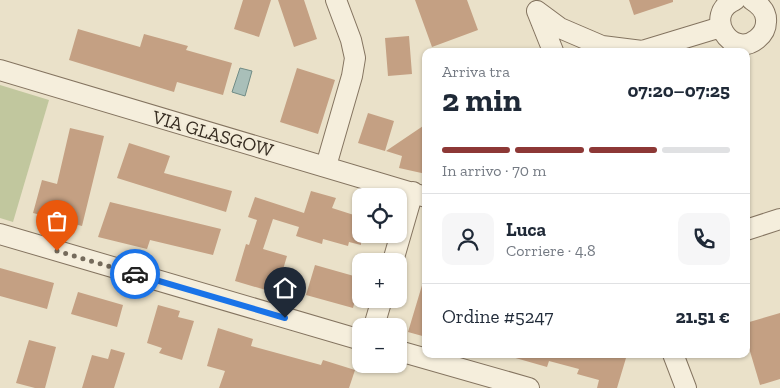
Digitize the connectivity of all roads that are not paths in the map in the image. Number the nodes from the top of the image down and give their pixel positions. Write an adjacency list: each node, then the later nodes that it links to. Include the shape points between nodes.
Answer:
1 (336, 0): 11 (street, via 355,58)
2 (735, 0): 6 (street, via 725,6)
3 (752, 0): 5 (street)
4 (535, 6): 7 (street); 8 (street, via 560,28)
5 (773, 13): 6 (street, via 764,30 748,44 734,43)
6 (720, 27): 9 (street)
7 (552, 48)
8 (596, 48)
9 (652, 48)
10 (0, 70): 11 (street, VIA GLASGOW)
11 (326, 166): 12 (street, VIA GLASGOW)
12 (419, 195): 16 (street)
13 (780, 220): 14 (street)
14 (750, 229)
15 (0, 234): 17 (street)
16 (396, 253)
17 (352, 337)
18 (407, 353): 19 (street)
19 (422, 358)
20 (424, 358): 22 (street)
21 (675, 358): 23 (street)
22 (529, 388)
23 (686, 388)

